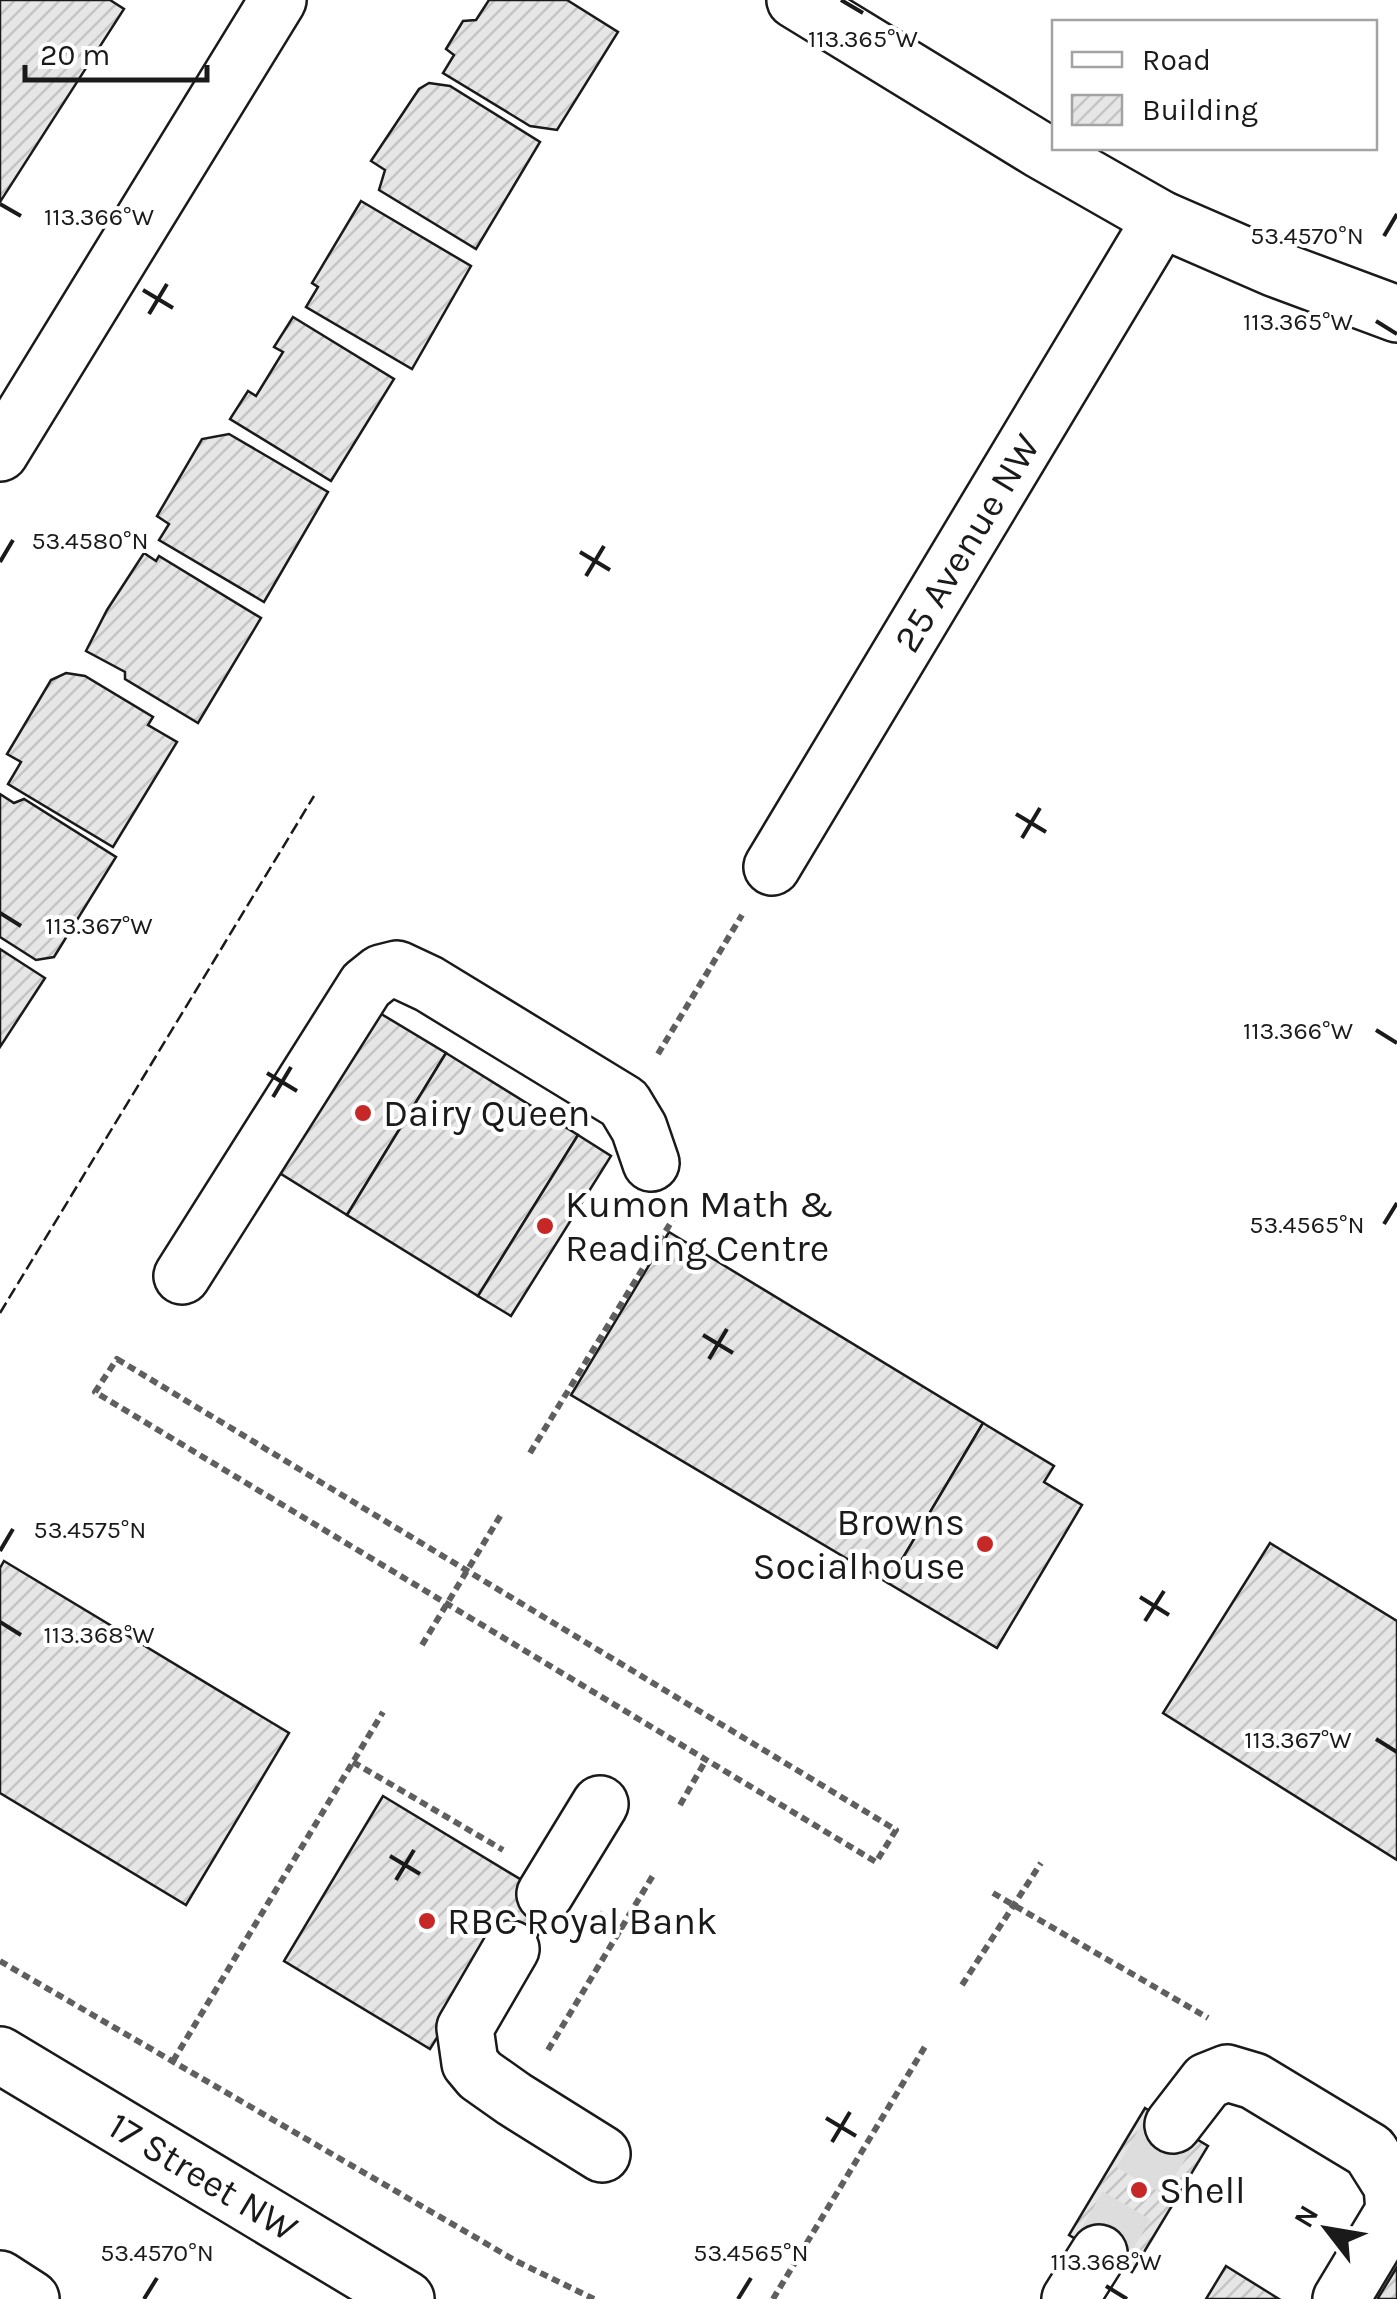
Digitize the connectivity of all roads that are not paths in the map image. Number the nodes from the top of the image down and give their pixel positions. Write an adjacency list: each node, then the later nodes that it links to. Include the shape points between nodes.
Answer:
1 (278, 0): 5 (street)
2 (796, 0): 3 (street)
3 (1162, 218): 4 (street); 6 (street, 25 Avenue NW)
4 (1397, 314)
5 (0, 453)
6 (772, 867)
7 (651, 1163): 8 (street, via 624,1103 430,984 397,969 380,972)
8 (182, 1276)
9 (600, 1804): 10 (street)
10 (551, 1887)
11 (512, 1949): 14 (street, via 465,2028 470,2062 514,2099)
12 (0, 2055): 18 (street, 17 Street NW)
13 (1173, 2125): 20 (street, via 1207,2081 1227,2073 1254,2081 1370,2151 1392,2186 1394,2211)
14 (602, 2154)
15 (1099, 2253): 19 (street)
16 (0, 2280): 17 (street)
17 (31, 2299)
18 (406, 2299)
19 (1070, 2299)
20 (1341, 2299)

